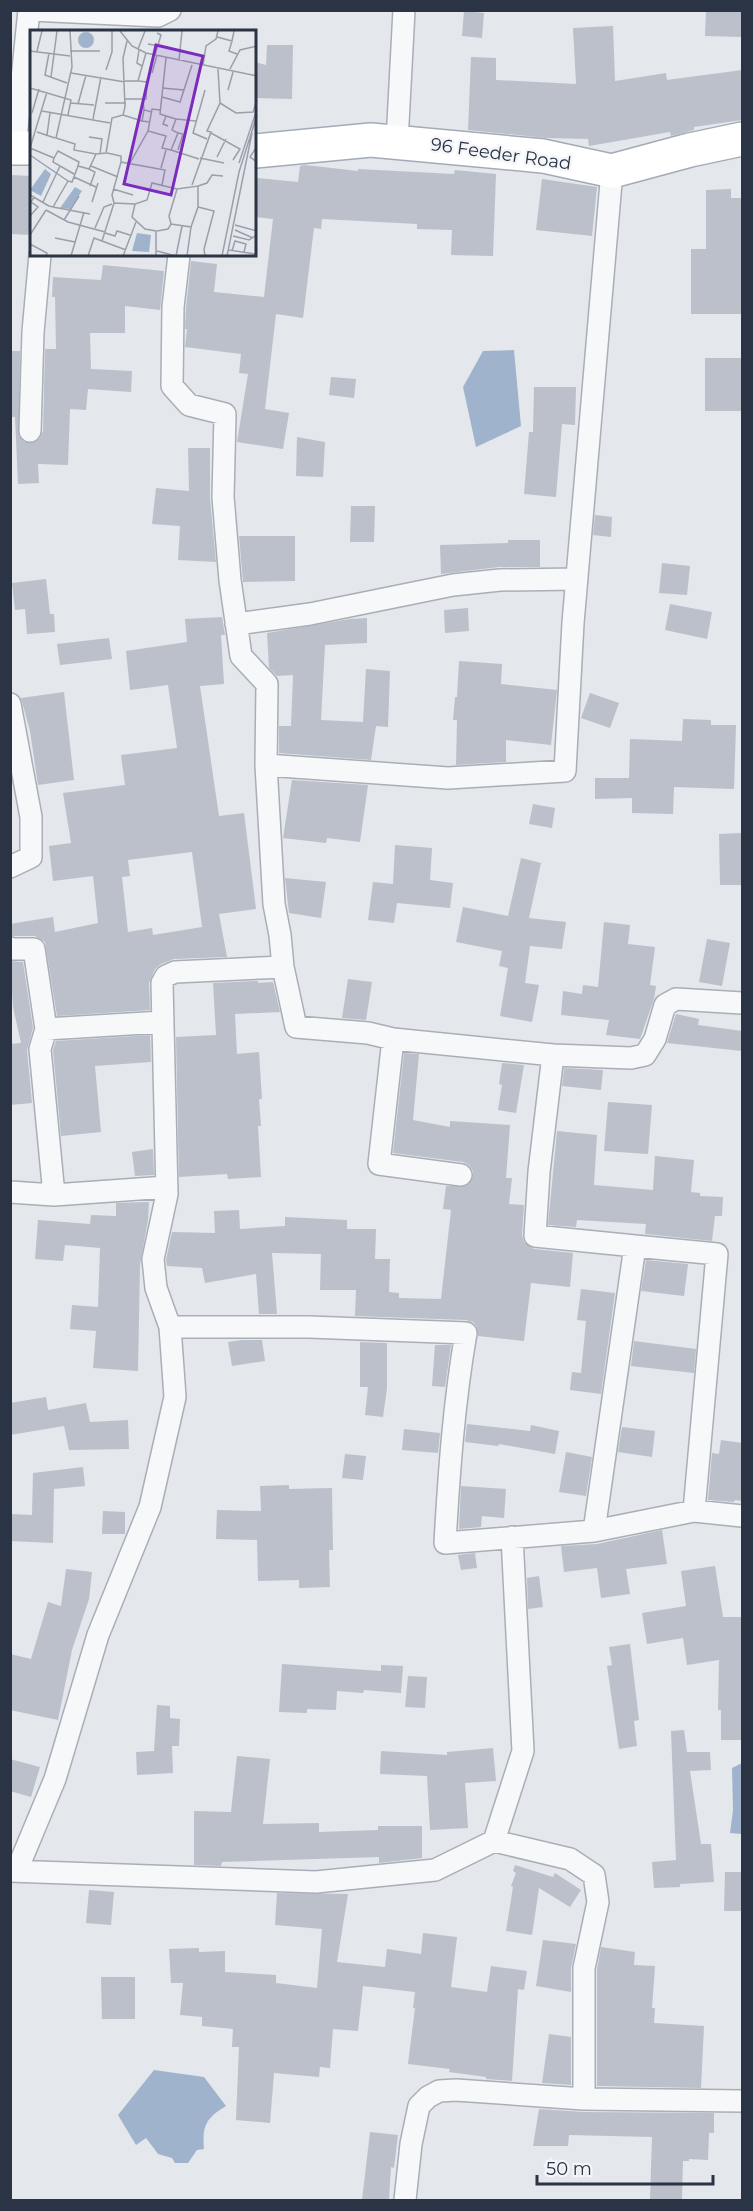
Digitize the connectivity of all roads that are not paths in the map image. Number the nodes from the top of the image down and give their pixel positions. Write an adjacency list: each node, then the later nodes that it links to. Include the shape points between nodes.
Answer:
1 (30, 10): 2 (street, via 158,16); 6 (street)
2 (170, 10)
3 (404, 10): 5 (street)
4 (742, 139): 8 (main road, 96 Feeder Road)
5 (397, 142): 7 (main road, 96 Feeder Road, via 350,140); 8 (main road, 96 Feeder Road, via 543,156)
6 (19, 148)
7 (256, 151)
8 (612, 171): 12 (street)
9 (40, 256): 11 (street)
10 (179, 256): 13 (street, via 173,307 172,386 189,405 225,414 223,497)
11 (30, 431)
12 (577, 579): 13 (street, via 453,585 310,614); 15 (street, via 565,771 448,778)
13 (236, 624): 15 (street, via 241,656 267,684)
14 (10, 704): 16 (street, via 32,818 31,857)
15 (266, 765): 18 (street, via 274,904)
16 (10, 867)
17 (10, 948): 21 (street, via 34,949)
18 (283, 967): 20 (street, via 175,972 166,976 162,983); 22 (street, via 296,1027)
19 (742, 1003): 23 (street, via 676,999 665,1005 655,1039 645,1055)
20 (162, 1022): 21 (street); 25 (street)
21 (46, 1029): 27 (street, via 40,1049)
22 (393, 1039): 23 (street); 24 (street, via 379,1164)
23 (553, 1055): 28 (street, via 535,1236)
24 (461, 1176)
25 (167, 1187): 27 (street); 29 (street, via 153,1259 156,1288)
26 (10, 1192): 27 (street)
27 (54, 1196)
28 (635, 1246): 30 (street, via 717,1254); 32 (street)
29 (170, 1327): 33 (street, via 466,1333 451,1448 445,1542); 35 (street, via 174,1397 150,1507 98,1635 56,1779)
30 (694, 1511): 31 (street); 32 (street)
31 (742, 1516)
32 (594, 1531): 33 (street)
33 (512, 1537): 34 (street, via 523,1751)
34 (494, 1841): 35 (street, via 435,1870 316,1882); 36 (street, via 570,1859 594,1875 598,1902 584,1968)
35 (14, 1871)
36 (584, 2099): 37 (street); 38 (street, via 456,2090 439,2091 428,2097 419,2106)
37 (742, 2101)
38 (405, 2200)

